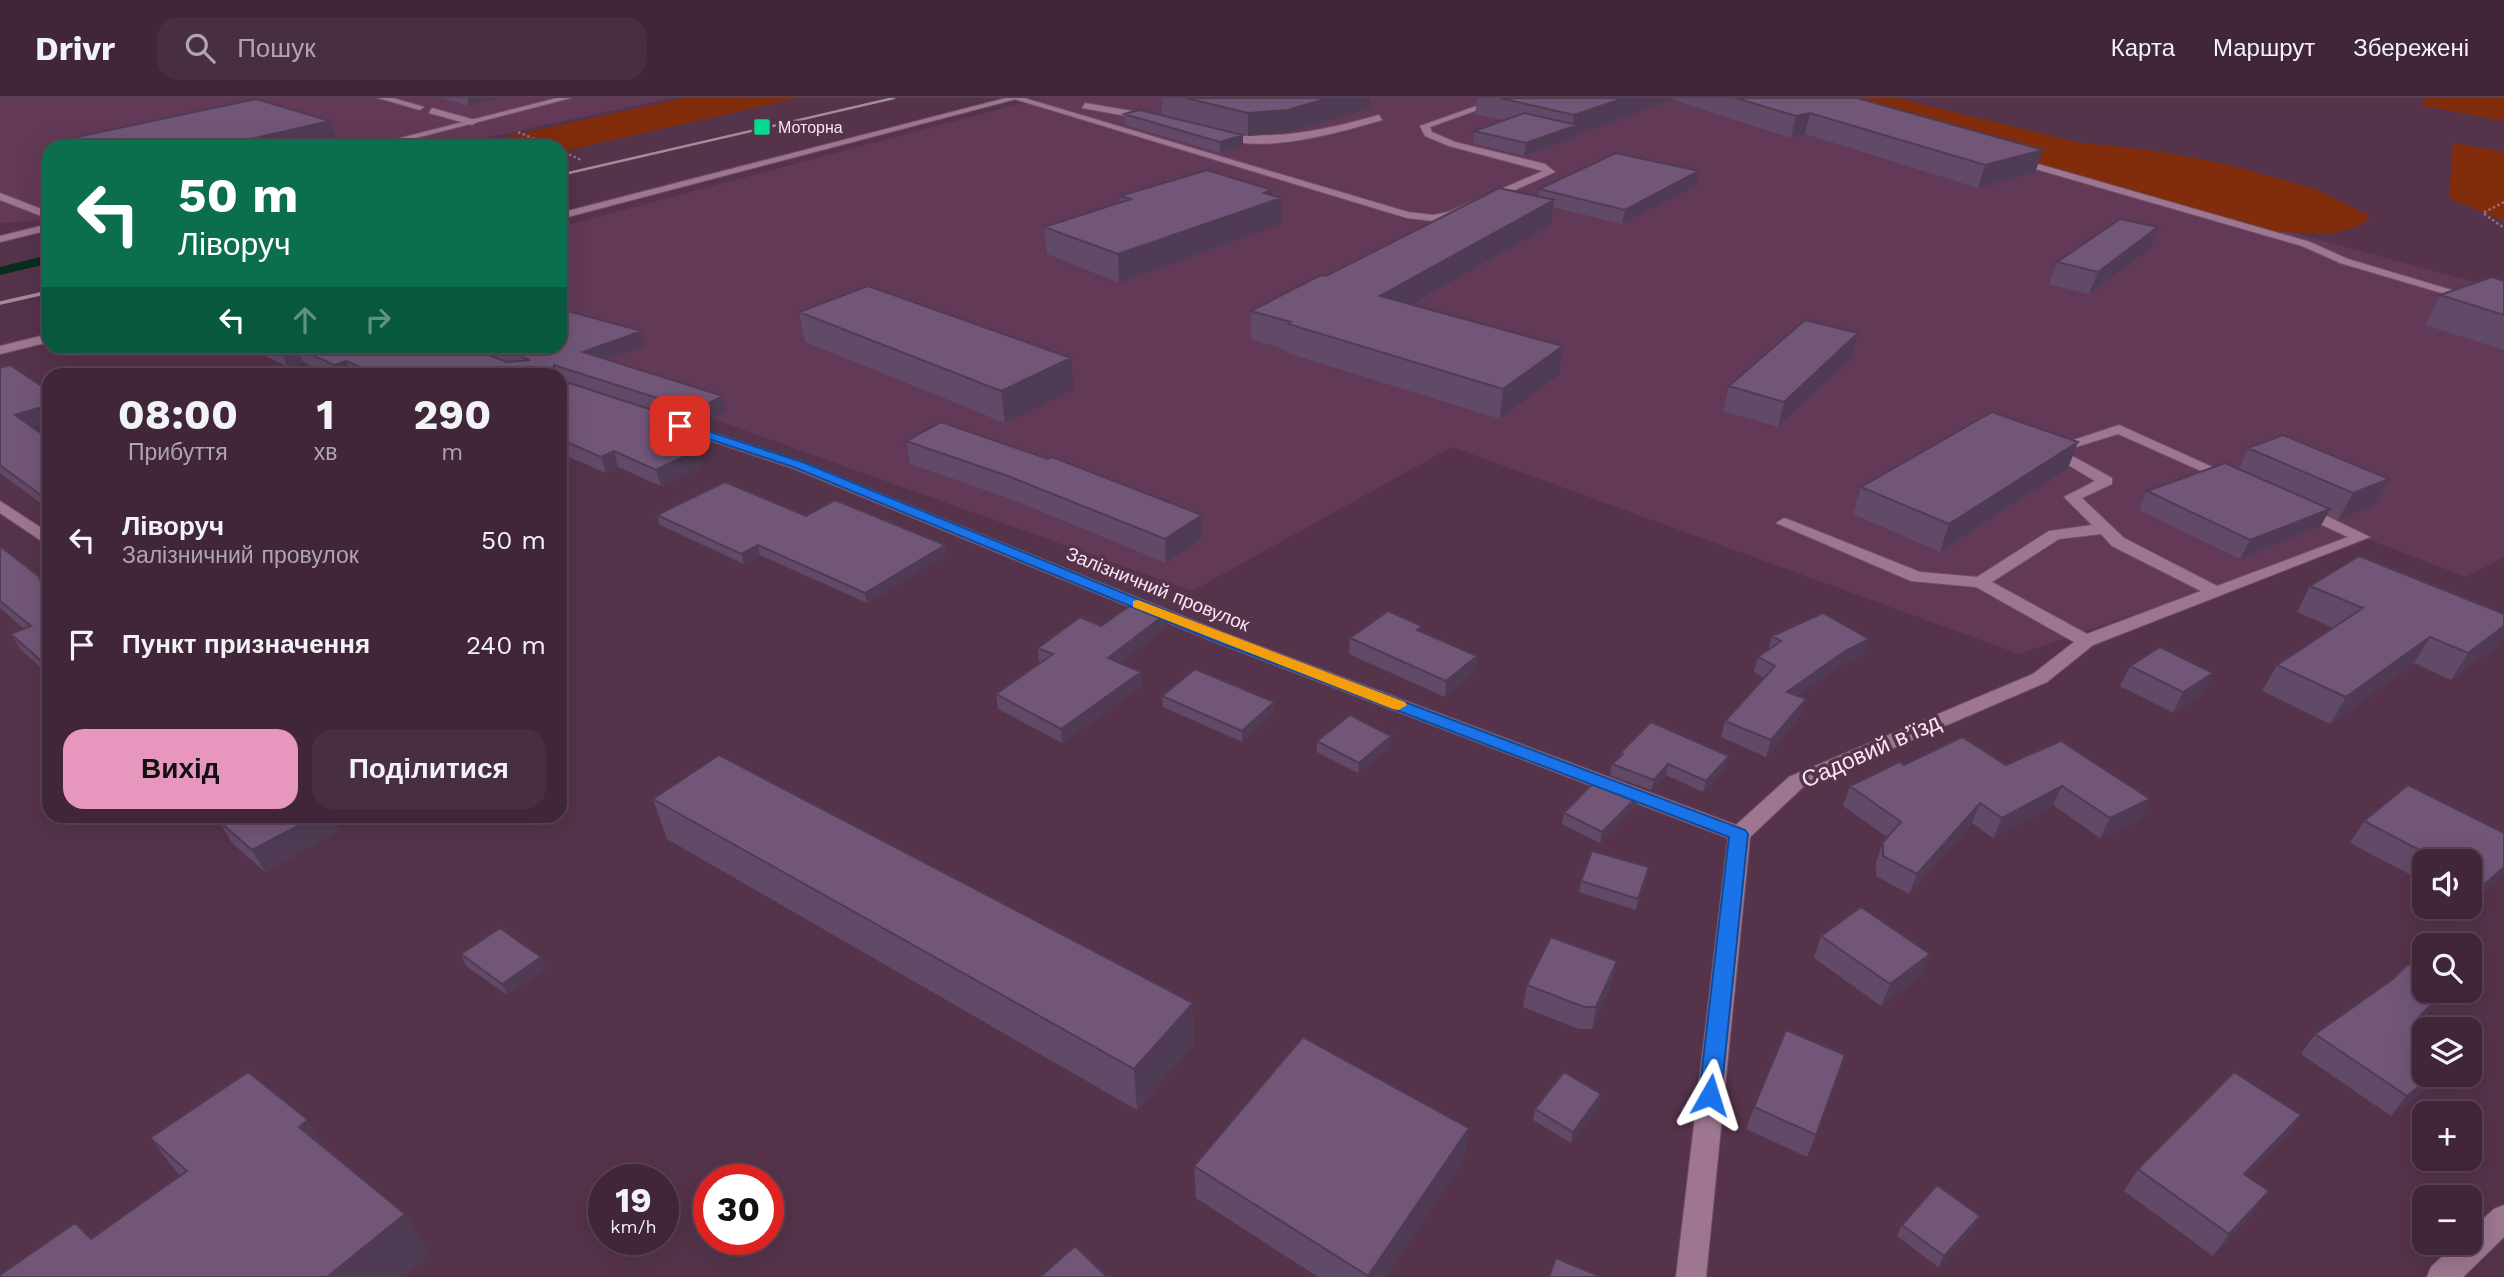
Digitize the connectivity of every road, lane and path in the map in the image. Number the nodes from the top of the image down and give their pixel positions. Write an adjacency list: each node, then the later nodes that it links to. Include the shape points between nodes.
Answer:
1 (382, 98): 6 (street)
2 (568, 98): 10 (street)
3 (1015, 98): 4 (street, via 1407,215 1433,218 1451,215 1550,172 1428,134 1425,126); 19 (street)
4 (1507, 98)
5 (1068, 102): 9 (street)
6 (420, 107)
7 (432, 111): 10 (street)
8 (1379, 118): 11 (street, via 1294,140 1248,142)
9 (1161, 120)
10 (472, 122): 12 (street)
11 (1211, 132)
12 (399, 140)
13 (567, 153): 15 (path)
14 (1998, 155): 23 (street, via 2306,243 2344,261)
15 (581, 160)
16 (0, 196): 18 (street)
17 (2504, 202): 21 (path, via 2483,213)
18 (42, 213)
19 (567, 214)
20 (42, 229): 22 (street)
21 (2504, 229)
22 (0, 239)
23 (2452, 292)
24 (42, 340): 25 (street)
25 (0, 350)
26 (636, 411): 36 (street, Залізничний провулок, via 800,466 1216,636)
27 (2253, 488): 31 (street, via 2119,429 2050,450 2107,481 2072,497)
28 (2289, 505): 34 (street, Садовий в’їзд, via 2362,537)
29 (0, 506): 32 (street)
30 (1784, 523): 33 (street, via 1917,577)
31 (2105, 529): 33 (street, via 2055,534); 34 (street, via 2118,542)
32 (42, 536)
33 (1980, 582): 35 (street)
34 (2217, 592): 35 (street, Садовий в’їзд)
35 (2086, 641): 36 (street, Садовий в’їзд, via 2040,678 1796,782)
36 (1739, 834): 38 (street)
37 (2504, 1218): 39 (street)
38 (1691, 1277)
39 (2442, 1277)

